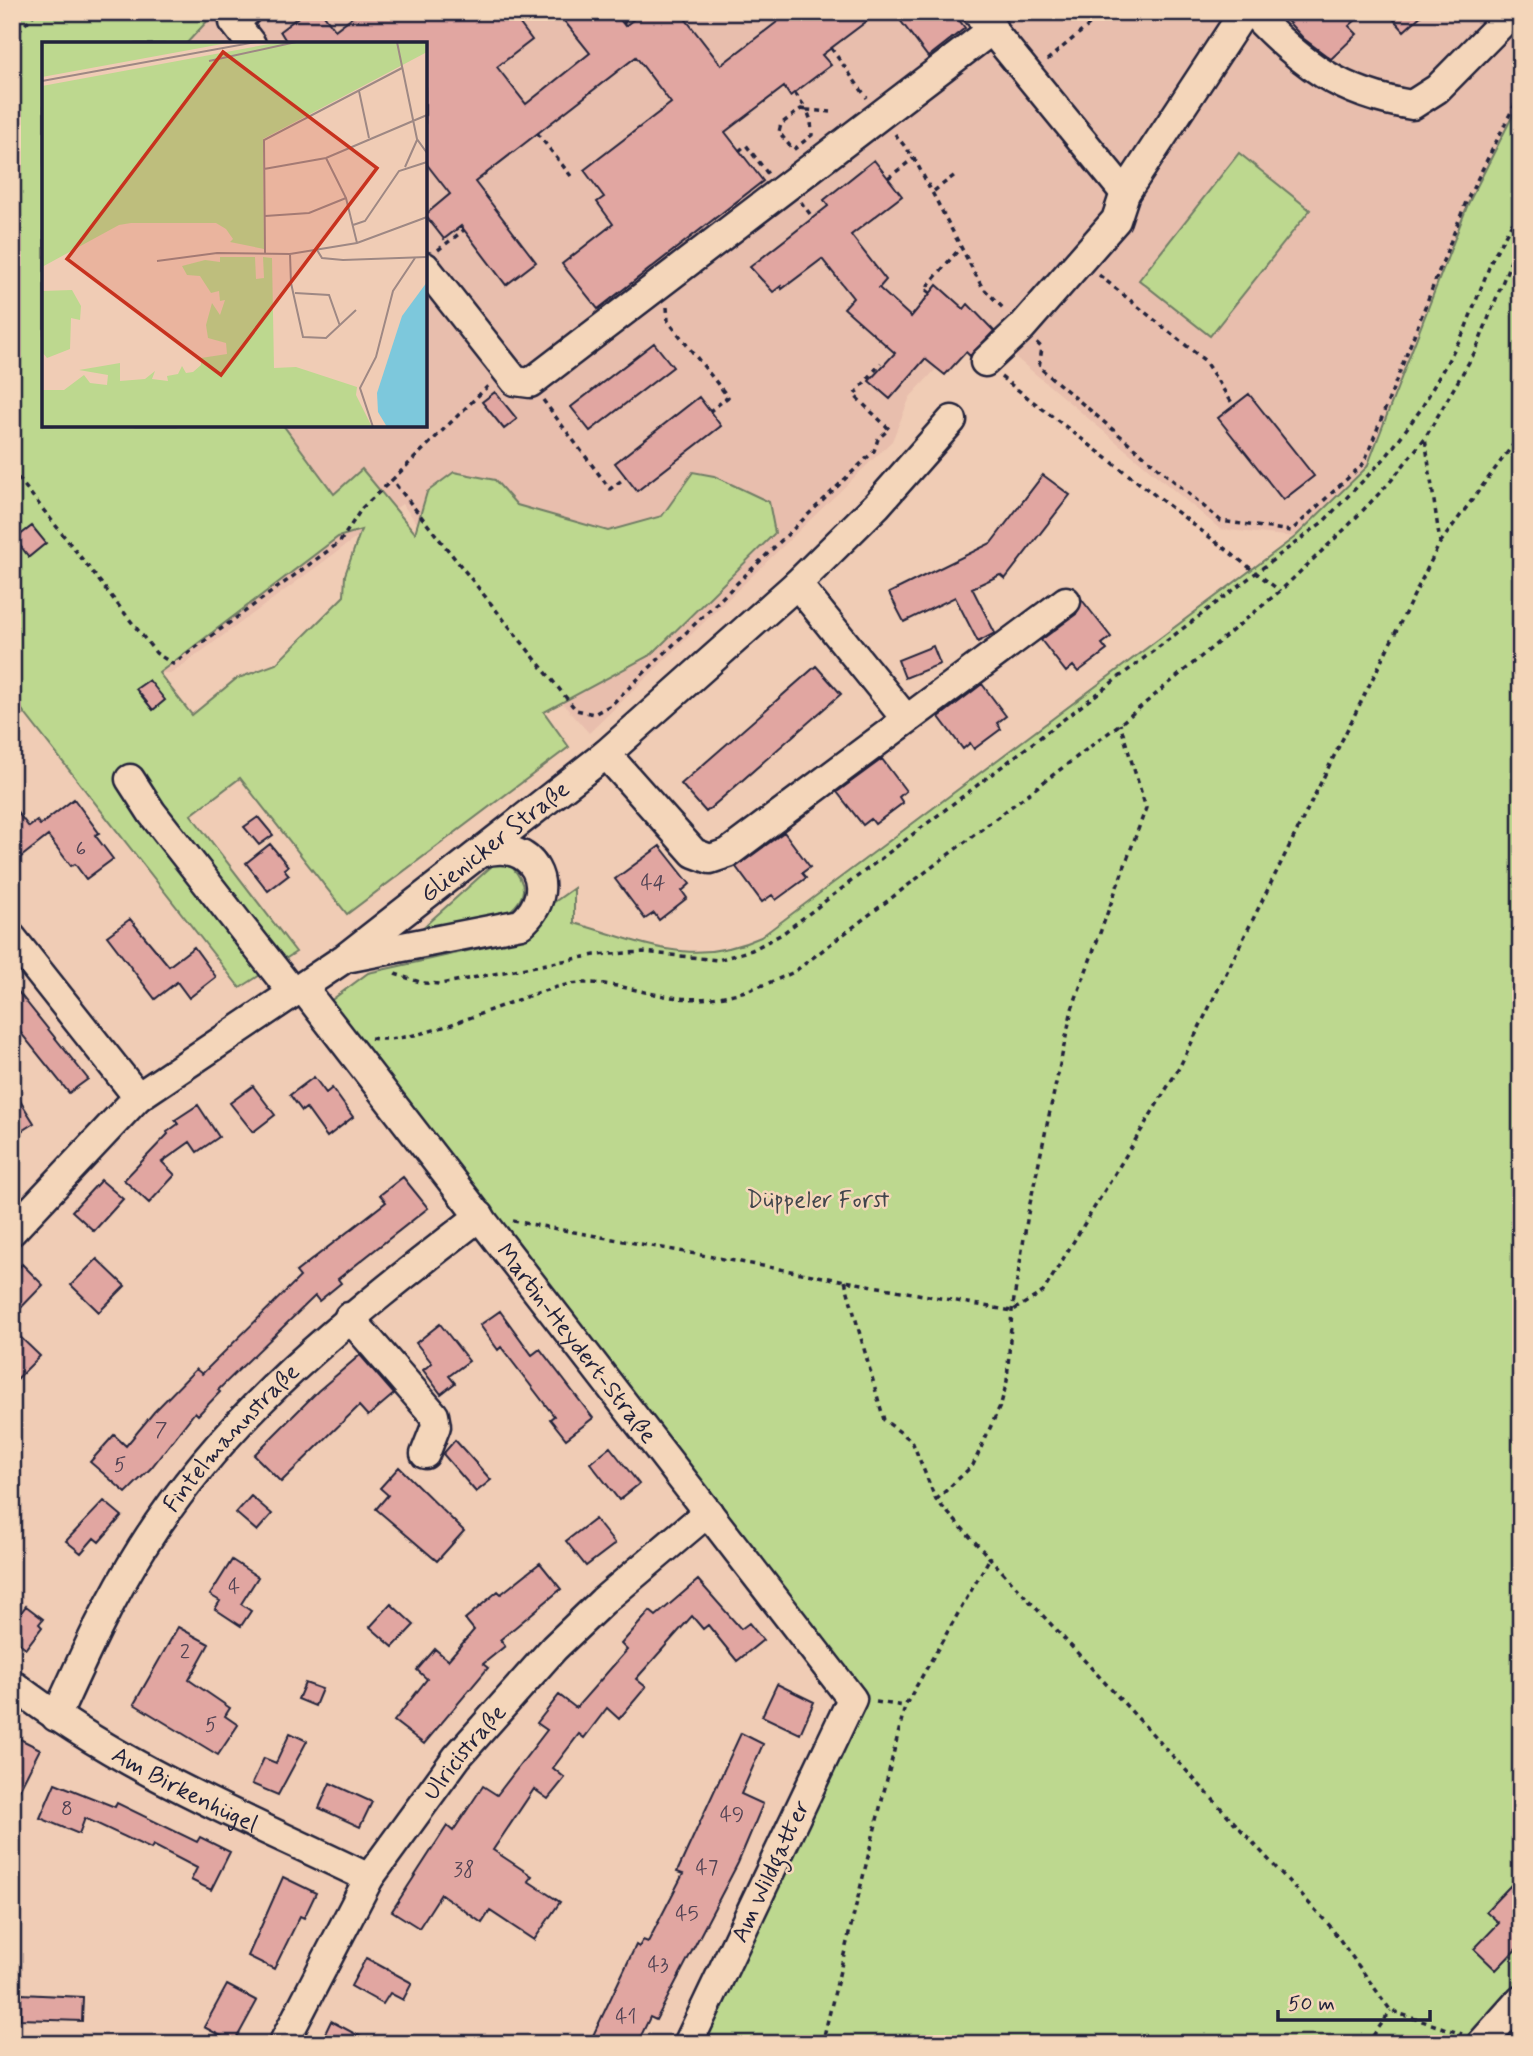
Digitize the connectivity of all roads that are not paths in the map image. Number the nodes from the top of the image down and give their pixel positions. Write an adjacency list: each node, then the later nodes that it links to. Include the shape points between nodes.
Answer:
1 (246, 12): 6 (street, via 234,22)
2 (1244, 12): 7 (street)
3 (1252, 12): 4 (street, via 1289,51 1327,77 1376,99 1412,105 1437,89)
4 (1513, 12)
5 (985, 21): 7 (street); 8 (street, via 879,114 530,383 514,381)
6 (249, 42)
7 (1125, 193): 9 (street, via 1116,220 1022,327)
8 (430, 260)
9 (996, 366)
10 (952, 420): 11 (street, Glienicker Straße, via 877,506)
11 (797, 584): 13 (street); 14 (street, Glienicker Straße)
12 (1066, 601): 13 (street)
13 (906, 719): 14 (street, via 728,853 710,859 694,853)
14 (606, 754): 16 (street, Glienicker Straße)
15 (130, 779): 19 (street, Martin-Heydert-Straße, via 152,813)
16 (481, 853): 18 (street, Glienicker Straße); 18 (street, via 505,848 534,866 540,897 536,909 521,924)
17 (12, 938): 20 (street)
18 (345, 958): 19 (street, Glienicker Straße)
19 (297, 990): 20 (street, Glienicker Straße); 21 (street, Martin-Heydert-Straße)
20 (138, 1097): 22 (street, Glienicker Straße)
21 (480, 1216): 23 (street, Fintelmannstraße); 25 (street, Martin-Heydert-Straße)
22 (12, 1231)
23 (349, 1317): 24 (street, via 434,1415 436,1426); 28 (street, Fintelmannstraße, via 263,1395 180,1493 105,1610)
24 (425, 1454)
25 (708, 1512): 27 (street, Martin-Heydert-Straße); 29 (street, Ulricistraße, via 554,1648 457,1757)
26 (12, 1684): 28 (street, Am Birkenhügel)
27 (852, 1699): 33 (street, Am Wildgatter)
28 (56, 1717): 29 (street, Am Birkenhügel, via 135,1766)
29 (369, 1878): 32 (street, Ulricistraße)
30 (1521, 1998): 31 (street)
31 (1482, 2042)
32 (283, 2044)
33 (688, 2044)

